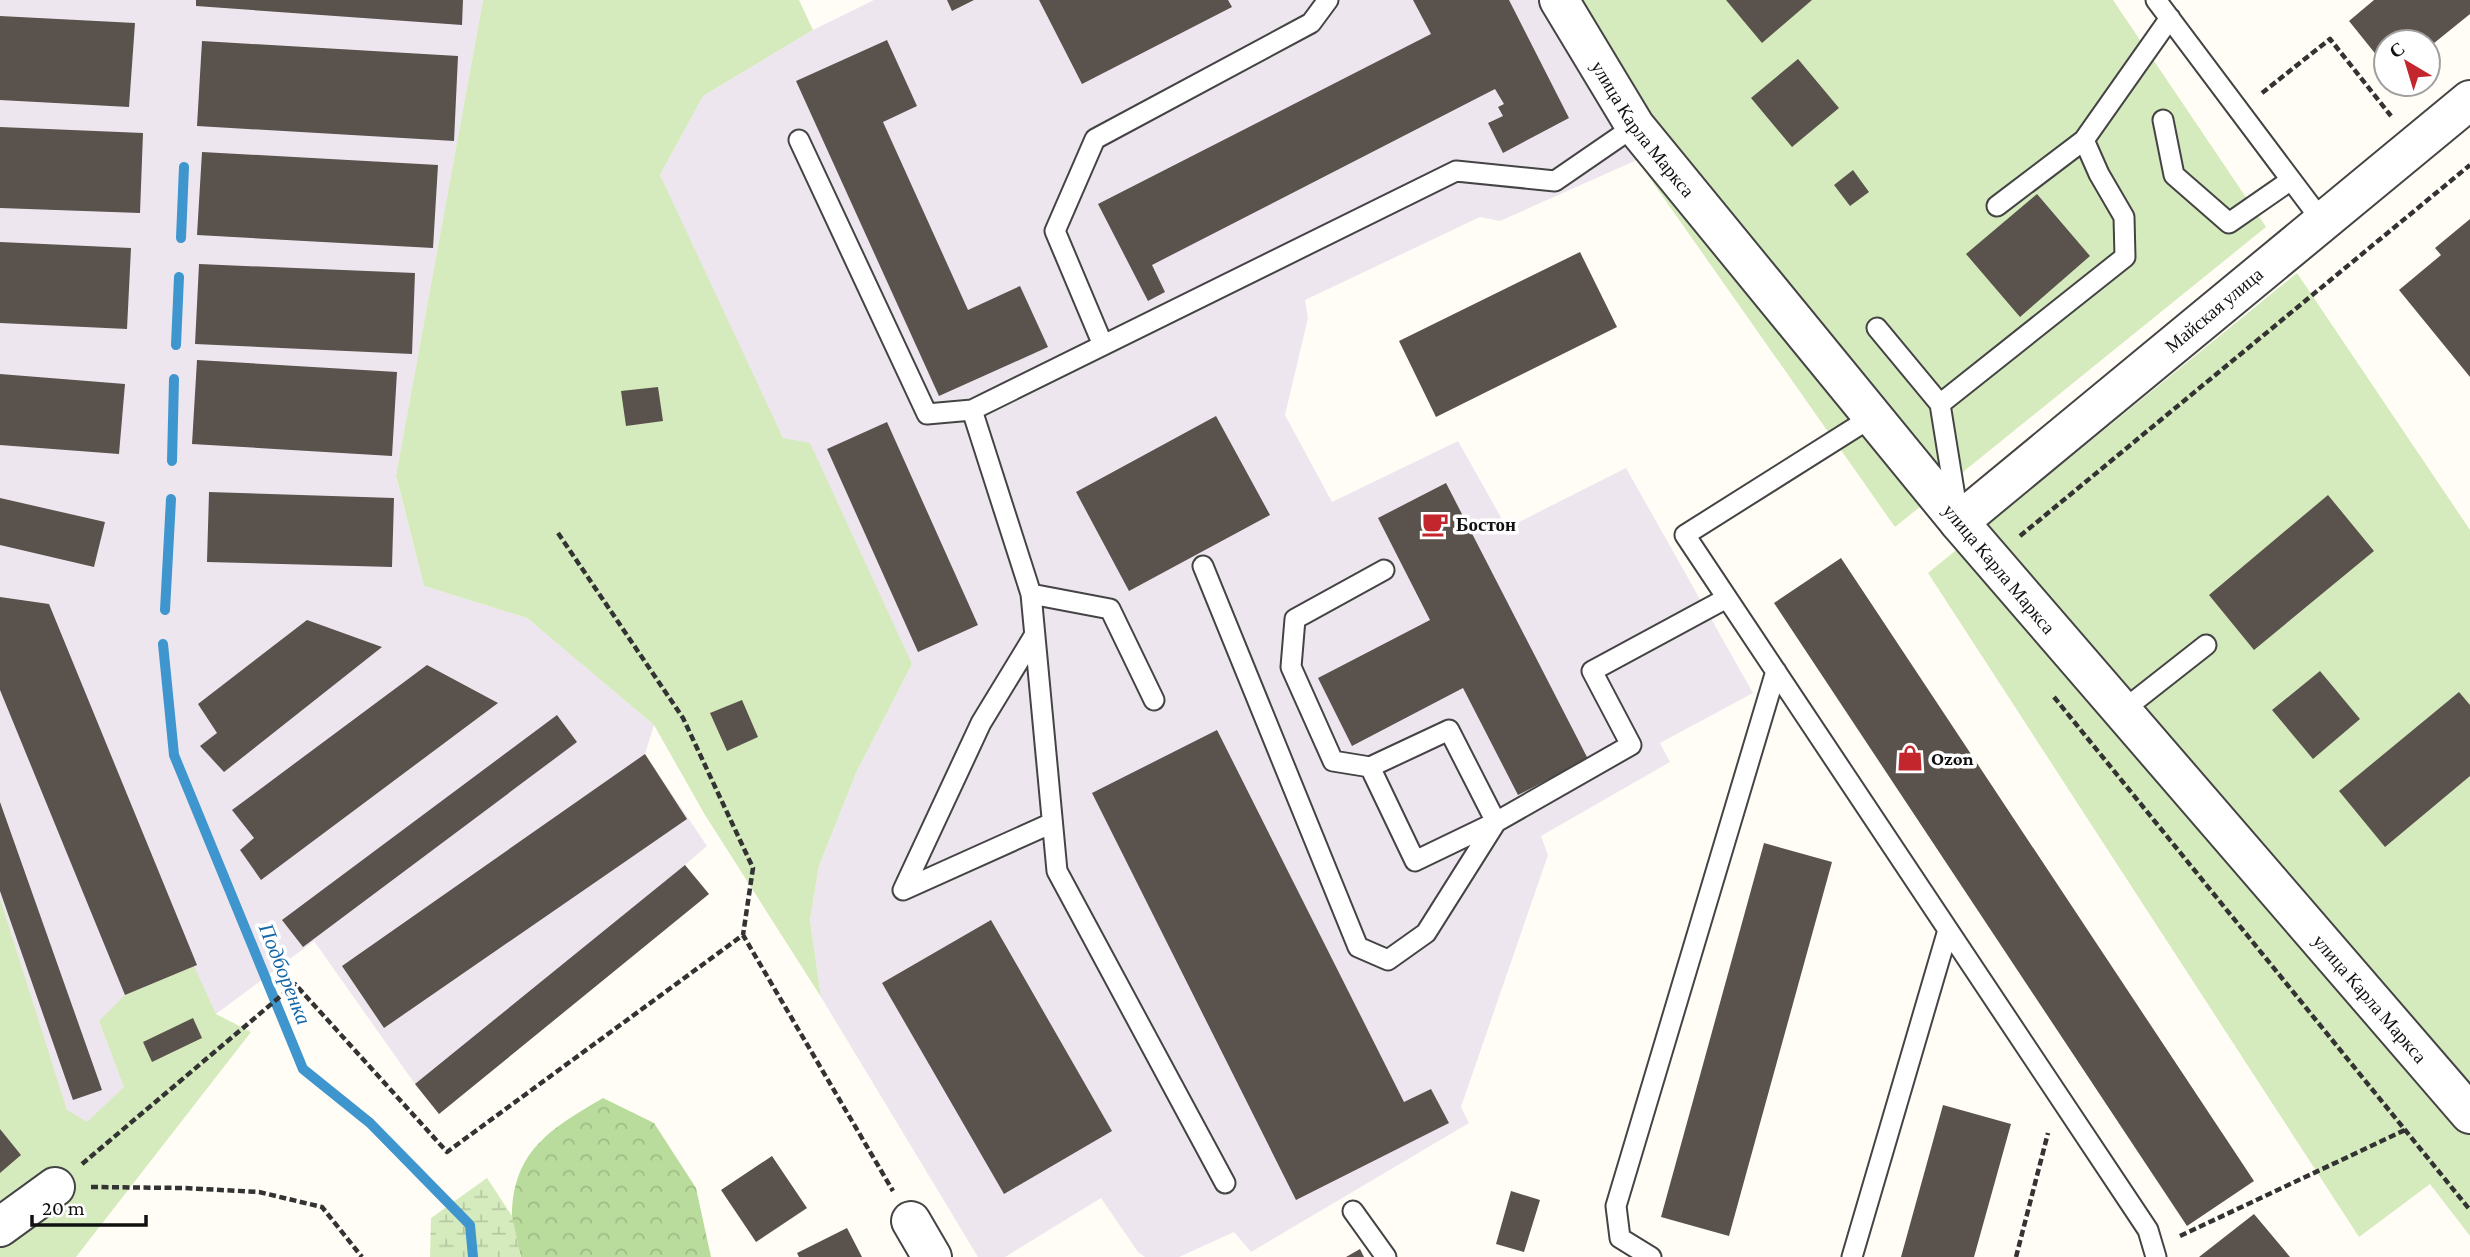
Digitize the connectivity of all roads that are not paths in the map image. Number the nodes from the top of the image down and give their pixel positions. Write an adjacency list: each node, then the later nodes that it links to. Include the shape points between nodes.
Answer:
1 (1328, 0): 14 (lane, via 1311,23 1095,139 1055,231)
2 (1559, 0): 7 (street, улица Карла Маркса)
3 (2156, 0): 4 (lane)
4 (2170, 18): 9 (lane); 10 (lane)
5 (2470, 100): 12 (street, Майская улица)
6 (2163, 120): 10 (lane, via 2175,175 2229,223)
7 (1635, 126): 14 (lane, via 1555,181 1455,171); 17 (street, улица Карла Маркса)
8 (799, 140): 16 (lane, via 927,414)
9 (2084, 140): 11 (lane); 15 (lane, via 2124,217 2125,257)
10 (2291, 180): 12 (lane)
11 (1997, 206)
12 (2322, 221): 18 (street, Майская улица)
13 (1877, 328): 15 (lane)
14 (1103, 345): 16 (lane)
15 (1940, 404): 18 (lane)
16 (972, 410): 21 (lane)
17 (1872, 417): 18 (street, улица Карла Маркса); 22 (lane, via 1685,535)
18 (1959, 522): 27 (street, улица Карла Маркса)
19 (1203, 566): 29 (lane, via 1358,947 1388,960 1426,933)
20 (1384, 570): 28 (lane, via 1295,619 1291,667 1333,761)
21 (1031, 594): 23 (lane); 26 (lane, via 1110,609)
22 (1727, 598): 25 (lane); 29 (lane, via 1592,671 1631,745)
23 (1034, 636): 30 (lane); 30 (lane, via 981,723 903,890)
24 (2206, 645): 27 (lane)
25 (1776, 671): 31 (lane); 41 (lane, via 1616,1206 1620,1237)
26 (1154, 700)
27 (2122, 712): 32 (street, улица Карла Маркса)
28 (1370, 767): 29 (lane, via 1449,730); 29 (lane, via 1415,861)
29 (1496, 822)
30 (1052, 823): 33 (lane, via 1057,871)
31 (1948, 930): 38 (lane, via 2148,1230); 42 (lane)
32 (2470, 1114)
33 (1225, 1182)
34 (55, 1187): 37 (street)
35 (1353, 1211): 40 (lane)
36 (911, 1222): 39 (street)
37 (0, 1227)
38 (2155, 1253)
39 (932, 1257)
40 (1386, 1257)
41 (1651, 1257)
42 (1852, 1257)

